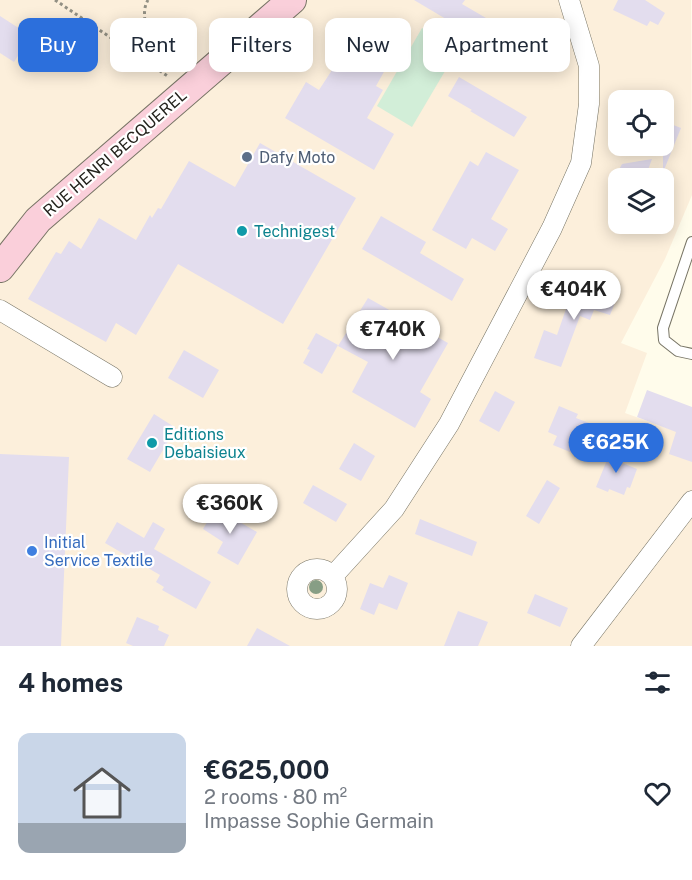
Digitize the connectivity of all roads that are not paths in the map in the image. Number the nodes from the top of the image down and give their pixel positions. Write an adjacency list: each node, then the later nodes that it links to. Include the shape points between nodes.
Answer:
1 (292, 0): 4 (street, RUE HENRI BECQUEREL, via 38,220)
2 (569, 0): 9 (street, via 589,66 589,104 581,163 552,228 449,424 394,510)
3 (692, 242): 6 (lane, via 663,328 664,340 678,351)
4 (0, 268)
5 (0, 310): 7 (street)
6 (692, 354)
7 (112, 377)
8 (692, 501): 10 (street)
9 (333, 576)
10 (582, 646)

